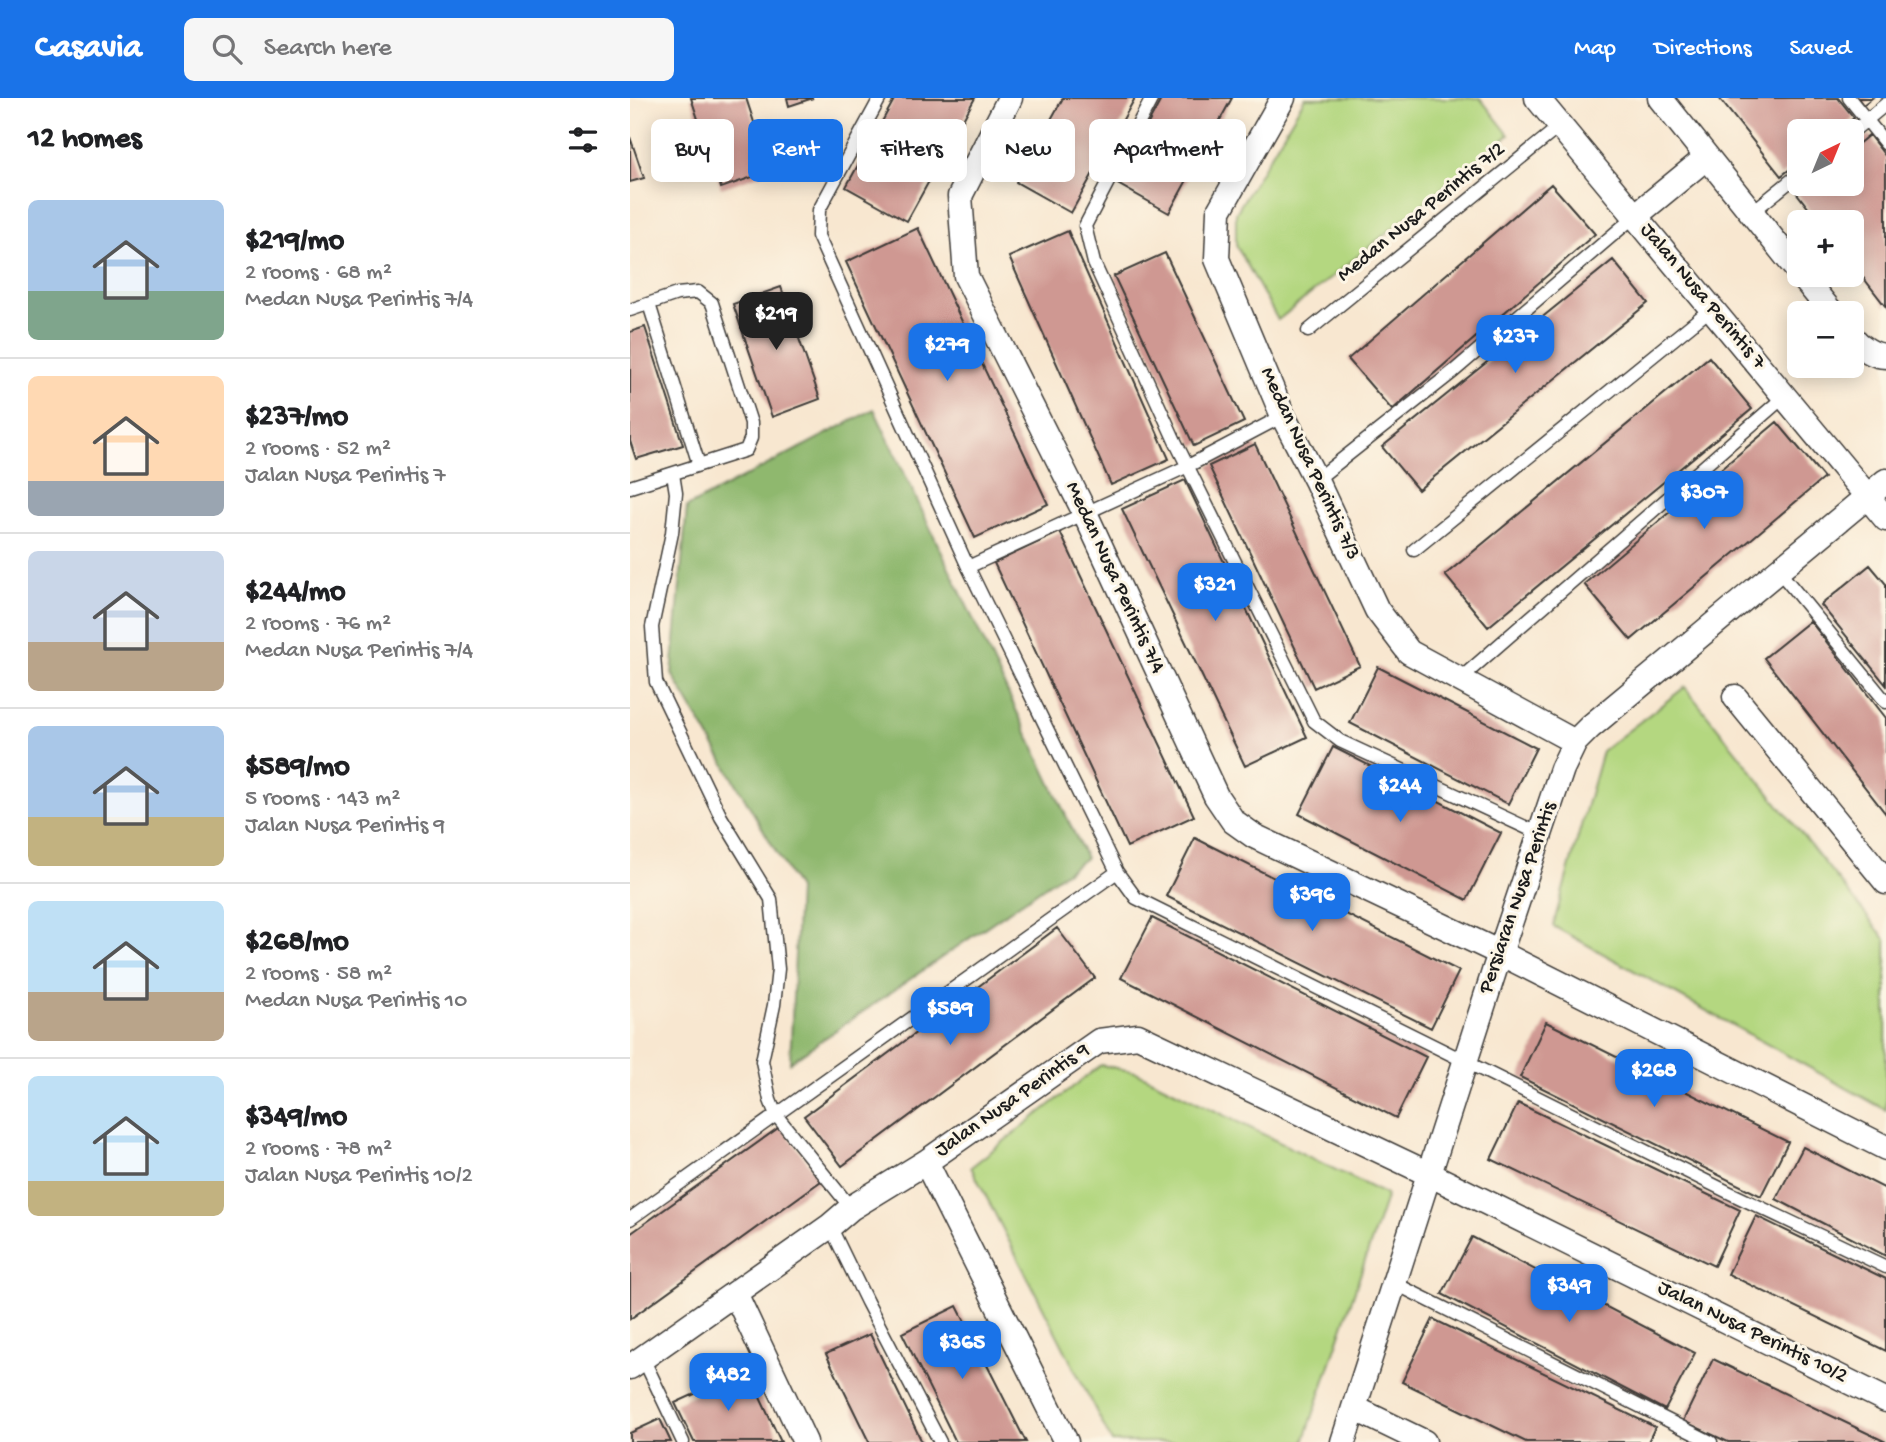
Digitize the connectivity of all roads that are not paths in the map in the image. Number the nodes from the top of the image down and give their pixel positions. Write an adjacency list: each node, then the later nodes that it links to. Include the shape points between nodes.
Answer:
1 (880, 98): 37 (lane, via 819,210 818,236)
2 (1010, 98): 34 (street, Medan Nusa Perintis 7/4, via 960,196 966,276)
3 (1152, 98): 29 (lane, via 1086,226 1094,263)
4 (1283, 98): 27 (street, Medan Nusa Perintis 7/3, via 1219,211 1217,259)
5 (1537, 98): 11 (street, Jalan Nusa Perintis 7)
6 (1660, 98): 13 (street)
7 (1849, 98): 9 (lane)
8 (1886, 104): 9 (lane)
9 (1867, 120): 10 (lane); 12 (lane)
10 (1864, 122)
11 (1560, 126): 16 (street, Jalan Nusa Perintis 7); 23 (lane, Medan Nusa Perintis 7/2)
12 (1886, 145)
13 (1707, 157): 15 (street); 16 (street)
14 (1787, 184): 15 (lane)
15 (1751, 213): 17 (street)
16 (1635, 216): 21 (street, Jalan Nusa Perintis 7); 31 (lane, via 1454,371)
17 (1787, 258)
18 (1811, 287): 19 (street)
19 (1822, 301)
20 (649, 304): 22 (lane); 28 (lane); 28 (lane, via 698,292 712,303 751,423 746,450)
21 (1712, 308): 26 (street, Jalan Nusa Perintis 7); 36 (lane)
22 (630, 310)
23 (1308, 331)
24 (1864, 348): 25 (street)
25 (1883, 356)
26 (1785, 396): 33 (street, Jalan Nusa Perintis 7); 39 (lane)
27 (1283, 416): 29 (lane); 31 (street, Medan Nusa Perintis 7/3)
28 (699, 465): 30 (lane)
29 (1188, 466): 34 (lane); 43 (lane, via 1314,721 1340,741)
30 (673, 474): 32 (lane); 48 (lane, via 673,533 652,627 656,682 720,817 771,899 778,969 762,1061)
31 (1317, 480): 39 (street, Medan Nusa Perintis 7/3, via 1377,610 1409,652)
32 (630, 487)
33 (1877, 489): 35 (street, Jalan Nusa Perintis 7); 38 (street, Persiaran Nusa Perintis)
34 (1085, 513): 37 (lane); 46 (street, Medan Nusa Perintis 7/4, via 1216,796 1233,821 1254,836)
35 (1886, 519)
36 (1414, 550)
37 (968, 567): 44 (lane)
38 (1778, 570): 41 (lane); 42 (street, Persiaran Nusa Perintis)
39 (1460, 680): 42 (street, Medan Nusa Perintis 7/3)
40 (1735, 697): 45 (street)
41 (1886, 702)
42 (1575, 742): 43 (street, Persiaran Nusa Perintis)
43 (1540, 834): 46 (street, Persiaran Nusa Perintis)
44 (1117, 872): 47 (lane, via 1136,898); 48 (lane)
45 (1886, 882)
46 (1500, 953): 47 (street, Persiaran Nusa Perintis); 49 (street, Medan Nusa Perintis 7/4)
47 (1465, 1060): 51 (street, Persiaran Nusa Perintis); 55 (lane)
48 (776, 1115): 52 (lane); 53 (lane)
49 (1886, 1148)
50 (926, 1162): 51 (street, Jalan Nusa Perintis 9, via 1099,1041 1138,1036); 52 (street, Jalan Nusa Perintis 9); 64 (street)
51 (1429, 1174): 56 (street, Persiaran Nusa Perintis); 59 (street, Jalan Nusa Perintis 10/2)
52 (851, 1208): 54 (street, Jalan Nusa Perintis 9)
53 (630, 1219)
54 (830, 1226): 57 (street, Jalan Nusa Perintis 9); 63 (lane)
55 (1886, 1267)
56 (1394, 1283): 60 (street, Persiaran Nusa Perintis); 67 (lane)
57 (735, 1293): 58 (street, Jalan Nusa Perintis 9); 62 (street)
58 (636, 1362): 61 (lane)
59 (1886, 1400)
60 (1354, 1408): 65 (street, Persiaran Nusa Perintis); 66 (street)
61 (683, 1442)
62 (805, 1442)
63 (940, 1442)
64 (1066, 1442)
65 (1343, 1442)
66 (1424, 1442)
67 (1711, 1442)

